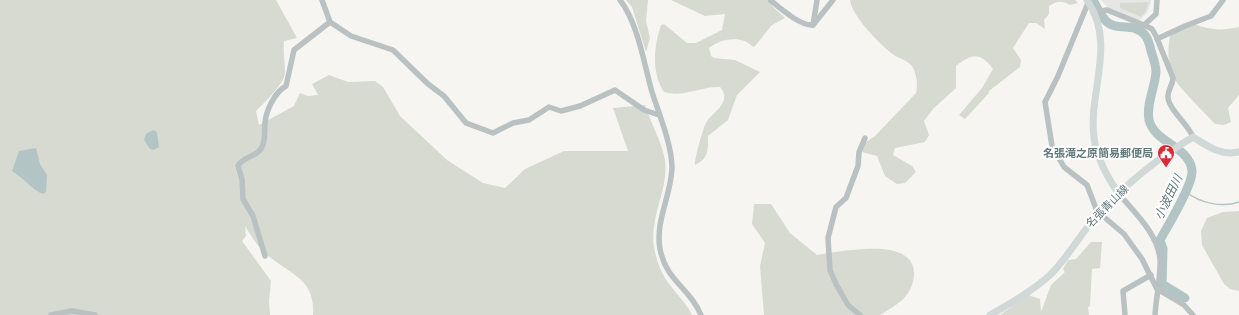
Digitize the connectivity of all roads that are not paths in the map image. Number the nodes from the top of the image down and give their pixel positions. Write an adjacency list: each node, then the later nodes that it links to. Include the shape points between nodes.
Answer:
1 (322, 0): 10 (street)
2 (620, 0): 14 (street, via 630,19)
3 (770, 0): 11 (street, via 807,26)
4 (817, 0): 11 (street)
5 (833, 0): 11 (street)
6 (1157, 0): 12 (street, via 1156,14)
7 (1223, 0): 13 (street, via 1211,16)
8 (1087, 1): 9 (main road); 19 (street, via 1045,104 1052,146 1056,154 1069,172 1087,185 1097,211)
9 (1094, 13): 12 (street, via 1102,10); 18 (main road, via 1101,50 1093,122 1094,138 1099,157)
10 (330, 22): 14 (street, via 351,36 393,50 444,96 466,123 493,133 513,123 529,120 549,108 561,111 580,106 615,90 644,110); 20 (street, via 293,54 286,86 277,92 267,115 263,146 260,151 242,160 238,166 242,179 243,199 253,216)
11 (813, 25)
12 (1144, 25): 13 (street, via 1152,29)
13 (1157, 39): 15 (street, via 1173,78 1168,102)
14 (659, 115): 25 (street, via 672,169 659,226 660,248 669,273 692,299)
15 (1193, 137): 17 (main road, via 1211,149); 18 (main road, 名張青山線, via 1139,174)
16 (865, 138): 26 (street, via 846,198 836,207 828,238 830,270 848,305)
17 (1239, 152)
18 (1119, 194): 19 (main road, 名張青山線); 22 (street, via 1158,246 1160,260)
19 (1100, 212): 21 (street, via 1124,234); 27 (main road, 名張青山線, via 1050,274 1023,295)
20 (264, 256)
21 (1151, 274): 22 (street); 28 (street, via 1123,291)
22 (1157, 289): 29 (street); 30 (street, via 1184,305)
23 (51, 315): 24 (street, via 72,311)
24 (95, 315)
25 (701, 315)
26 (860, 315)
27 (990, 315)
28 (1125, 315)
29 (1155, 315)
30 (1193, 315)

